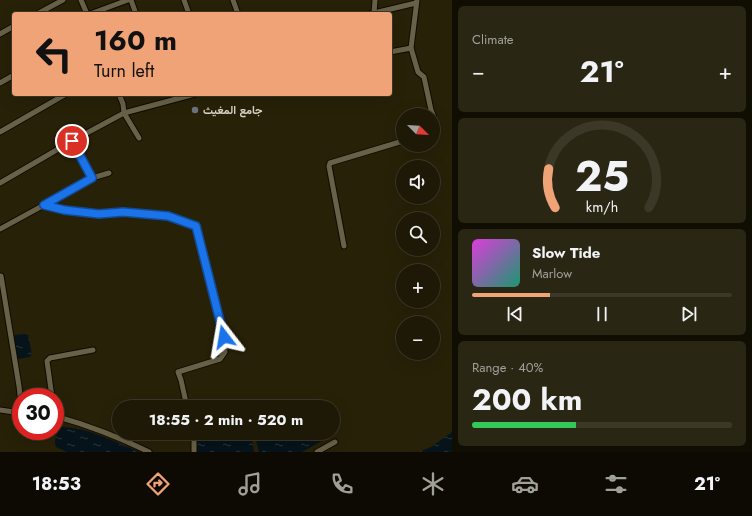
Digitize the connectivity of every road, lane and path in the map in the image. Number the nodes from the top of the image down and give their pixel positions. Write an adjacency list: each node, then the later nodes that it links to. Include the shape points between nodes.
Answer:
1 (63, 0): 9 (street)
2 (81, 0): 10 (street)
3 (128, 0): 11 (street)
4 (131, 0): 12 (street)
5 (184, 0): 13 (street)
6 (232, 0): 14 (street)
7 (375, 0): 15 (street)
8 (417, 2): 16 (street); 19 (street)
9 (41, 12)
10 (86, 12)
11 (95, 12)
12 (135, 12)
13 (188, 12)
14 (237, 12)
15 (372, 12)
16 (380, 12)
17 (12, 27): 18 (street)
18 (0, 34)
19 (411, 48): 20 (street); 28 (street, via 418,72 424,77)
20 (392, 52)
21 (12, 76): 22 (street)
22 (0, 83)
23 (63, 96): 30 (street)
24 (120, 96): 29 (street)
25 (168, 96): 27 (street)
26 (186, 96): 27 (street)
27 (169, 100): 29 (street)
28 (431, 108)
29 (124, 113): 31 (street); 32 (street)
30 (0, 132)
31 (139, 138)
32 (72, 141): 35 (street); 36 (street)
33 (396, 143): 39 (street, via 330,163)
34 (109, 173): 35 (street)
35 (92, 178): 37 (street)
36 (0, 183)
37 (44, 205): 38 (street); 44 (street, via 99,214 123,212 168,216 196,226 224,337 225,352 220,359 178,372)
38 (0, 229)
39 (344, 246)
40 (0, 276): 42 (street)
41 (93, 350): 43 (street, via 50,358 47,361)
42 (19, 388)
43 (51, 388)
44 (185, 400)
45 (0, 410): 46 (street)
46 (12, 412)
47 (64, 419): 50 (street)
48 (194, 440): 51 (street)
49 (335, 442): 52 (street)
50 (149, 452)
51 (194, 452)
52 (317, 452)

